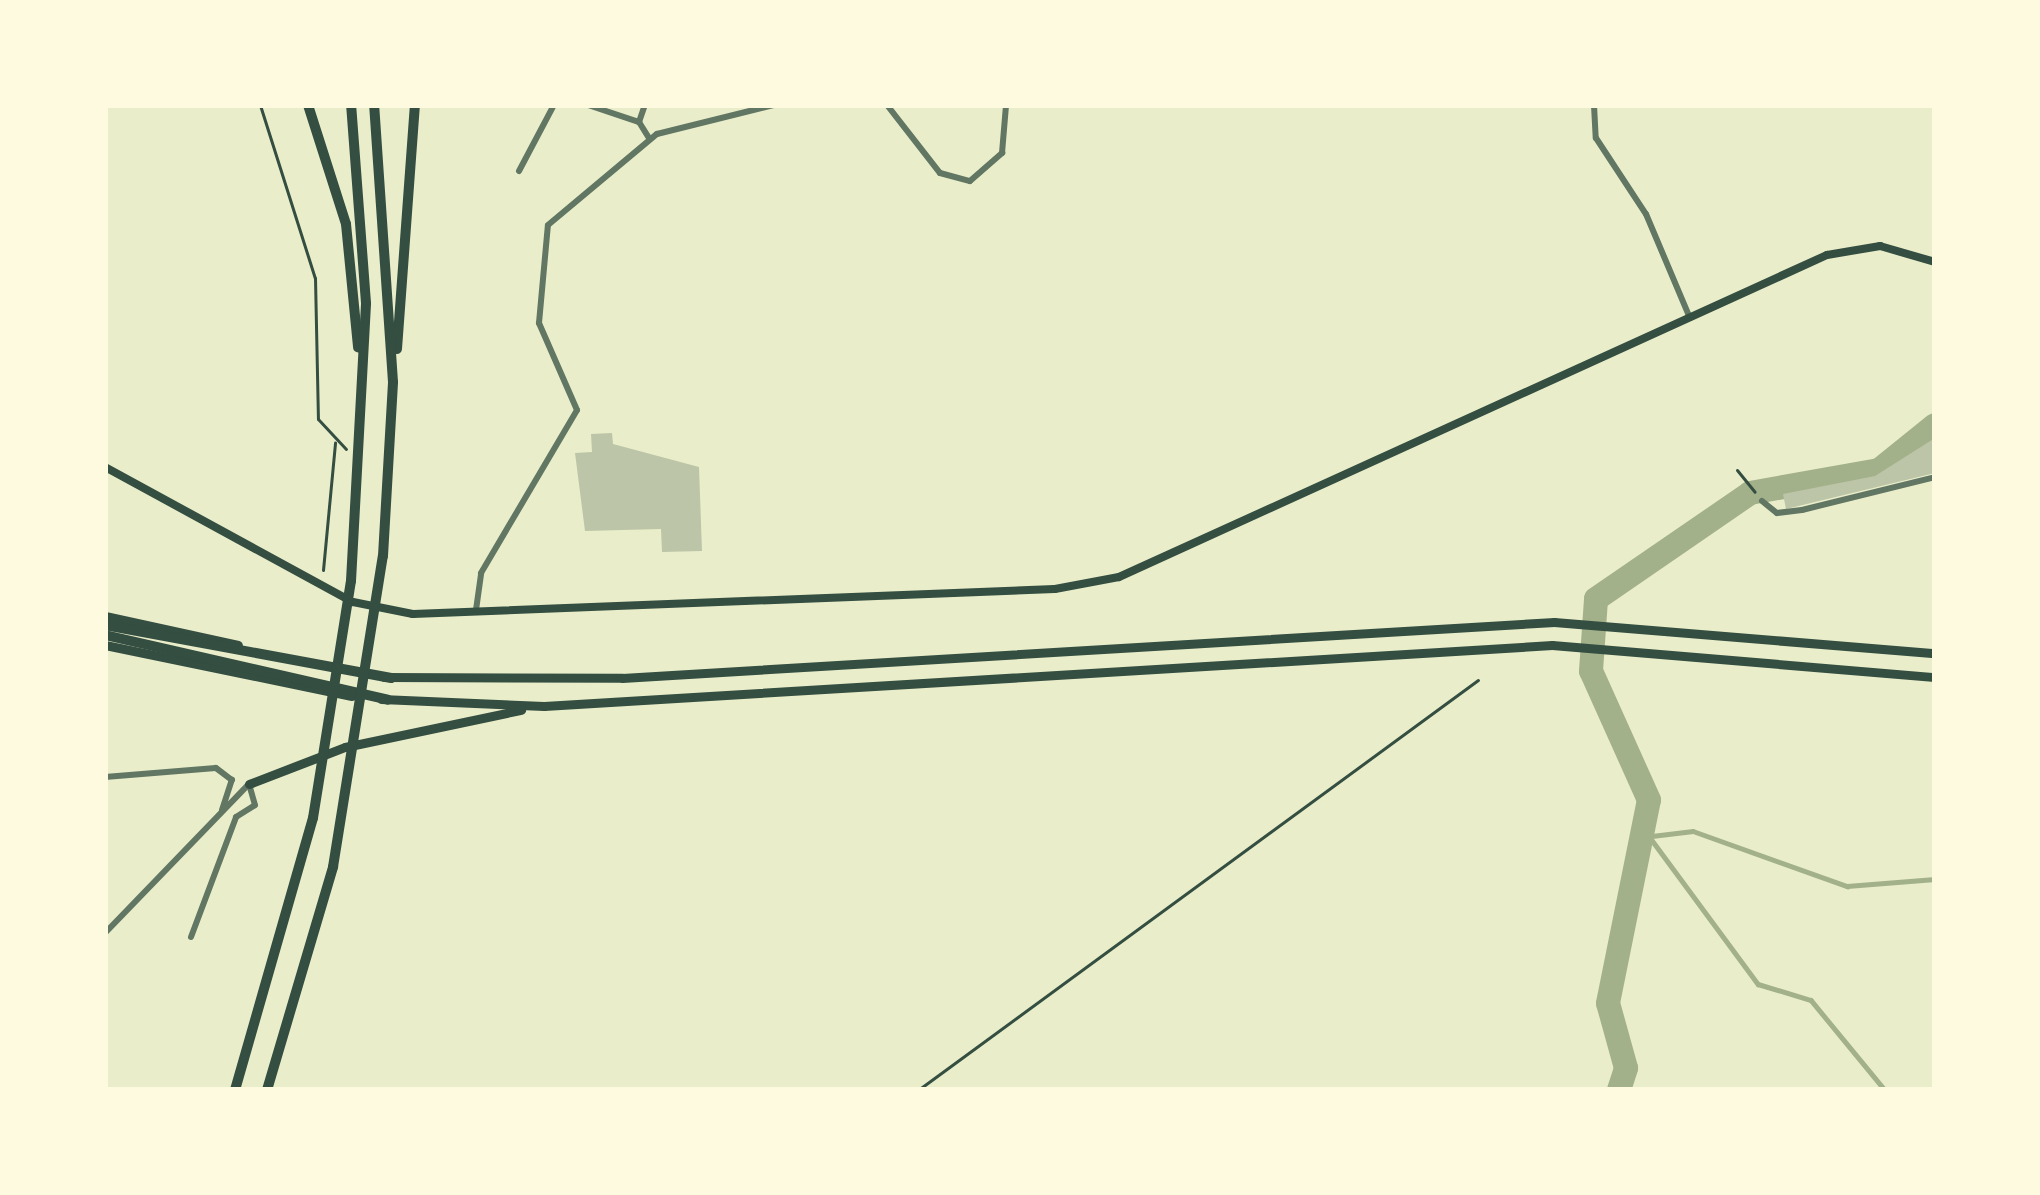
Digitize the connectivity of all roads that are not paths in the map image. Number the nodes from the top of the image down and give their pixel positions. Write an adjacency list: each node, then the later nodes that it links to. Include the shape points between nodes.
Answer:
1 (308, 105): 18 (highway, via 351,249)
2 (351, 105): 18 (highway)
3 (374, 105): 17 (highway)
4 (415, 105): 17 (highway)
5 (554, 105): 14 (street)
6 (588, 105): 12 (street)
7 (645, 105): 12 (street)
8 (773, 105): 13 (street)
9 (887, 105): 10 (street, via 940,172 970,181 1002,154)
10 (1006, 105)
11 (1594, 105): 16 (street, via 1596,138 1646,214)
12 (639, 122): 13 (street)
13 (650, 138): 22 (street, via 544,235 539,323 577,410 481,573)
14 (519, 172)
15 (1935, 262): 16 (main road, via 1897,248 1844,250)
16 (1690, 318): 22 (main road, via 1091,584)
17 (393, 382): 40 (highway, via 375,632 333,867)
18 (363, 407): 39 (highway, via 345,630 303,859)
19 (105, 467): 22 (main road, via 321,584 413,614)
20 (1935, 477): 21 (street, via 1802,510 1778,513)
21 (1762, 501)
22 (476, 614)
23 (105, 616): 29 (highway)
24 (105, 625): 29 (highway)
25 (105, 635): 30 (highway)
26 (105, 645): 30 (highway)
27 (1935, 653): 29 (highway, via 1554,622 622,678)
28 (1935, 676): 31 (highway, via 1552,645)
29 (391, 678)
30 (388, 700): 31 (highway)
31 (544, 706): 34 (highway, via 345,747)
32 (105, 777): 33 (street, via 216,768)
33 (232, 780): 34 (street); 35 (street)
34 (250, 784): 35 (street); 36 (street, via 256,805)
35 (223, 810): 36 (street); 37 (street)
36 (236, 817): 38 (street)
37 (105, 932)
38 (191, 937)
39 (235, 1090)
40 (267, 1090)

